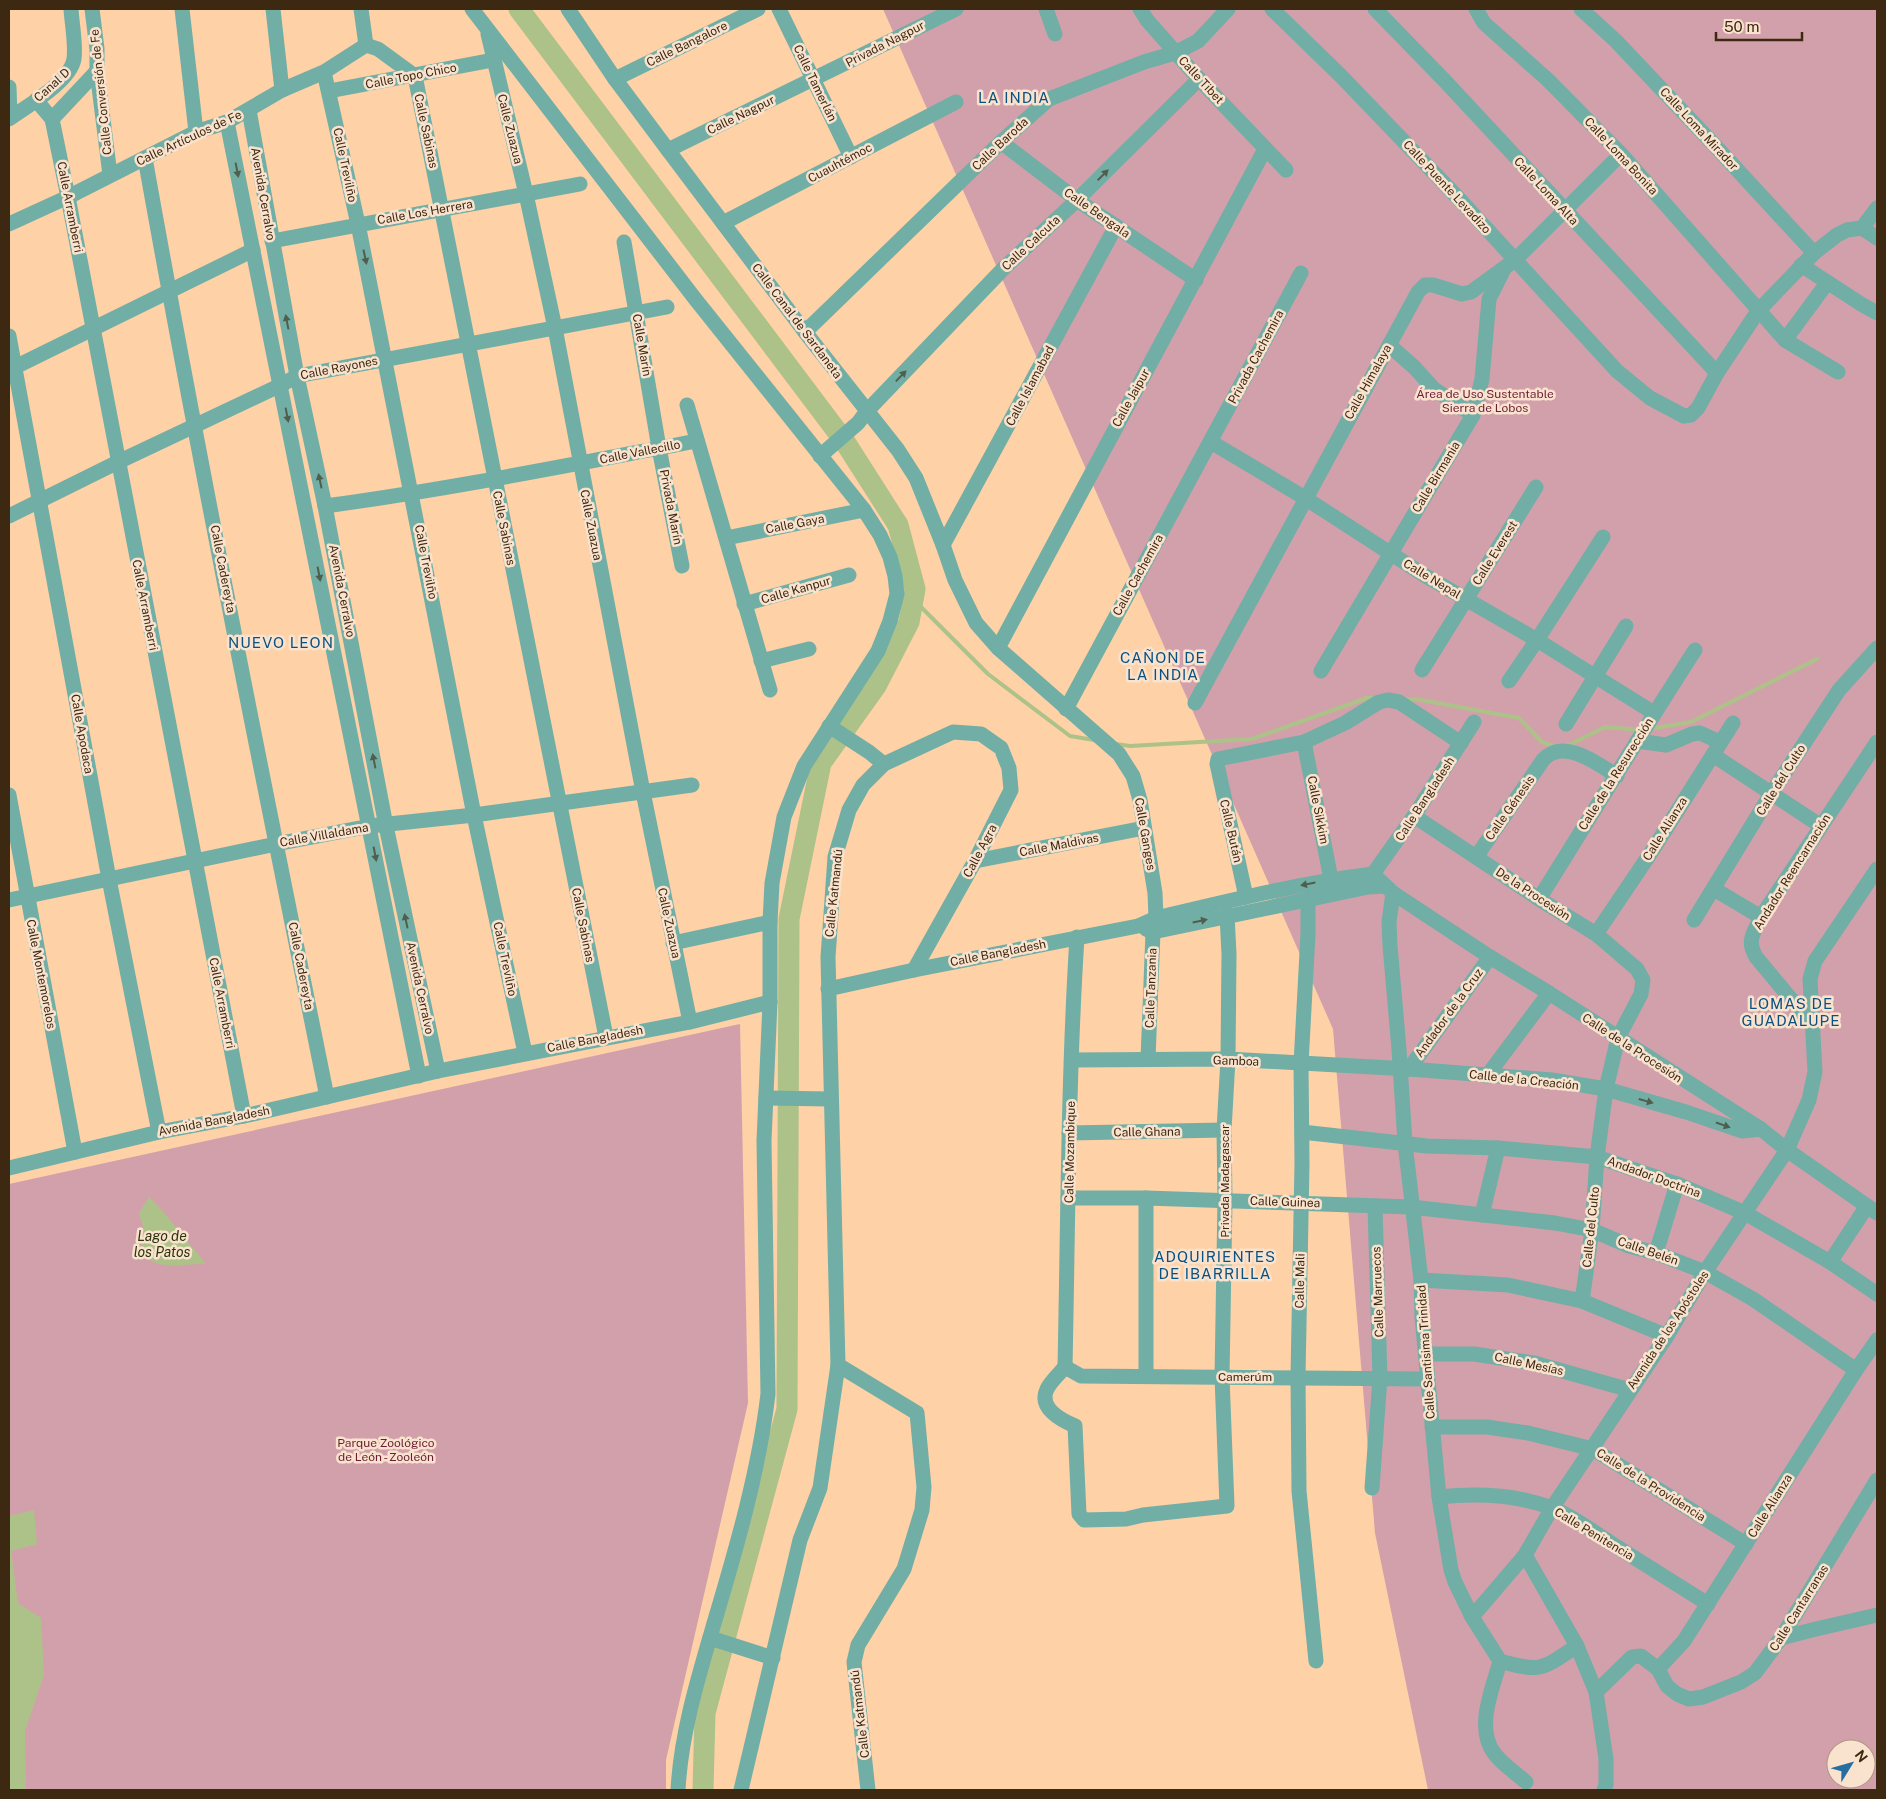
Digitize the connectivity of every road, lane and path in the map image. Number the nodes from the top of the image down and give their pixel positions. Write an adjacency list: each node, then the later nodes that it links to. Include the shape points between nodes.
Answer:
1 (71, 9): 32 (street, Canal D, via 74,58 71,69)
2 (92, 9): 23 (street, Calle Conversión de Fe)
3 (182, 9): 38 (street)
4 (273, 9): 30 (street)
5 (361, 9): 20 (street)
6 (472, 9): 18 (street)
7 (568, 9): 26 (street, Calle Canal de Sardaneta)
8 (758, 9): 26 (street, Calle Bangalore)
9 (779, 9): 27 (street, Calle Tamerlán)
10 (956, 9): 27 (street, Privada Nagpur)
11 (1046, 9): 19 (street)
12 (1140, 9): 21 (street, Calle Tibet)
13 (1228, 9): 21 (street, Calle Baroda, via 1198,42)
14 (1272, 9): 64 (street, Calle Puente Levadizo, via 1463,203)
15 (1374, 9): 53 (street, Calle Loma Alta)
16 (1476, 9): 42 (street, Calle Loma Bonita, via 1484,23 1548,80)
17 (1581, 9): 63 (street, Calle Loma Mirador, via 1623,48)
18 (488, 30): 22 (street, Calle Zuazua); 94 (street, via 696,300)
19 (1055, 34)
20 (366, 46): 24 (street, Calle Artículos de Fe); 25 (street, Calle Sabinas, via 378,49)
21 (1175, 53): 28 (street, Calle Tibet); 39 (street, Calle Baroda, via 1049,98)
22 (494, 60): 25 (street, Calle Topo Chico); 48 (street, Calle Zuazua)
23 (97, 71): 36 (street); 46 (street, Calle Conversión de Fe)
24 (324, 72): 30 (street, Calle Artículos de Fe); 31 (street, Calle Trevilño)
25 (415, 76): 31 (street, Calle Topo Chico); 52 (street, Calle Sabinas)
26 (616, 79): 41 (street, Calle Canal de Sardaneta)
27 (814, 79): 41 (street, Calle Nagpur); 43 (street, Calle Tamerlán)
28 (1198, 79): 40 (street, Calle Tibet); 50 (street, Calle Calcuta, one-way to 28)
29 (9, 87): 35 (street)
30 (282, 90): 34 (street, Calle Artículos de Fe)
31 (329, 91): 56 (street, Calle Trevilño)
32 (36, 100): 35 (street, Canal D); 36 (street, Calle Arramberri)
33 (956, 102): 43 (street, Cuauhtémoc)
34 (249, 110): 37 (street, Calle Artículos de Fe); 60 (street, Avenida Cerralvo)
35 (10, 118)
36 (52, 119): 49 (street, Calle Arramberri)
37 (227, 122): 38 (street, Calle Artículos de Fe); 62 (street, Avenida Cerralvo, one-way to 62)
38 (196, 132): 44 (street, Calle Artículos de Fe)
39 (1001, 142): 50 (street, Calle Bengala); 76 (street, Calle Baroda)
40 (1265, 149): 45 (street, Calle Tibet); 67 (street, Calle Jaipur)
41 (668, 150): 54 (street, Calle Canal de Sardaneta)
42 (1621, 154): 53 (street, Calle Himalaya); 71 (street, Calle Loma Bonita)
43 (851, 156): 54 (street, Cuauhtémoc)
44 (145, 158): 46 (street, Calle Artículos de Fe); 69 (street, Calle Cadereyta)
45 (1286, 170)
46 (110, 175): 49 (street, Calle Artículos de Fe)
47 (580, 184): 48 (street, Calle Los Herrera)
48 (526, 194): 52 (street, Calle Los Herrera); 75 (street, Calle Zuazua)
49 (68, 197): 55 (street, Calle Artículos de Fe); 74 (street, Calle Arramberri)
50 (1078, 200): 57 (street, Calle Bengala); 89 (street, Calle Calcuta, one-way to 50, via 1004,268)
51 (1877, 208): 58 (street)
52 (442, 210): 56 (street, Calle Los Herrera); 79 (street, Calle Sabinas)
53 (1565, 211): 64 (street, Calle Himalaya); 84 (street, Calle Loma Alta)
54 (723, 223): 76 (street, Calle Canal de Sardaneta)
55 (9, 224)
56 (358, 224): 60 (street, Calle Los Herrera); 81 (street, Calle Trevilño, one-way to 81)
57 (1116, 226): 67 (street, Calle Bengala); 107 (street, Calle Islamabad)
58 (1862, 228): 59 (street); 63 (street, via 1836,235)
59 (1877, 238)
60 (272, 241): 85 (street, Avenida Cerralvo, one-way to 60)
61 (624, 242): 72 (street, Calle Marín)
62 (253, 250): 69 (street); 86 (street, Avenida Cerralvo)
63 (1814, 253): 65 (street)
64 (1510, 264): 80 (street, Calle Himalaya, via 1471,292 1462,294 1433,285 1425,286 1418,292); 84 (street, Calle Puente Levadizo, via 1617,371 1650,398 1684,416 1691,415 1698,408); 88 (street, Calle Birmania, via 1490,299 1482,379)
65 (1801, 265): 68 (street); 71 (street)
66 (1301, 273): 92 (street, Privada Cachemira)
67 (1196, 280): 115 (street, Calle Jaipur)
68 (1827, 283): 73 (street); 78 (street)
69 (169, 292): 74 (street); 90 (street, Calle Cadereyta)
70 (668, 307): 72 (street, Calle Rayones)
71 (1758, 310): 78 (street, Calle Loma Bonita); 84 (street)
72 (636, 313): 75 (street, Calle Rayones); 93 (street, Calle Marín)
73 (1877, 313)
74 (92, 328): 82 (street); 95 (street, Calle Arramberri)
75 (555, 328): 79 (street, Calle Rayones); 96 (street, Calle Zuazua)
76 (805, 332): 89 (street, Calle Canal de Sardaneta)
77 (9, 336): 82 (street, Calle Apodaca)
78 (1785, 340): 83 (street, Calle Loma Bonita)
79 (469, 344): 81 (street, Calle Rayones); 97 (street, Calle Sabinas)
80 (1389, 345): 88 (street, via 1434,389); 100 (street, Calle Himalaya)
81 (386, 359): 85 (street, Calle Rayones); 99 (street, Calle Trevilño)
82 (11, 368): 101 (street, Calle Apodaca)
83 (1838, 372)
84 (1717, 373)
85 (297, 376): 86 (street, Calle Rayones); 102 (street, Avenida Cerralvo, one-way to 85)
86 (281, 385): 90 (street, Calle Rayones); 147 (street, Avenida Cerralvo, one-way to 147)
87 (687, 405): 91 (street)
88 (1473, 415): 108 (street, Calle Birmania)
89 (863, 417): 94 (street, Calle Calcuta); 107 (street, Calle Canal de Sardaneta, via 898,450 916,478)
90 (195, 425): 95 (street, Calle Rayones); 151 (street, Calle Cadereyta)
91 (697, 440): 93 (street, Calle Vallecillo); 106 (street, Calle Vallecillo)
92 (1211, 442): 100 (street, Calle Nepal); 126 (street, Calle Cachemira)
93 (659, 448): 96 (street, Calle Vallecillo); 109 (street, Privada Marín)
94 (825, 452): 103 (street)
95 (118, 462): 101 (street, Calle Rayones); 153 (street, Calle Arramberri)
96 (579, 464): 97 (street, Calle Vallecillo); 141 (street, Calle Zuazua)
97 (494, 478): 99 (street, Calle Vallecillo); 144 (street, Calle Sabinas)
98 (1536, 487): 111 (street, Calle Everest)
99 (412, 494): 102 (street, Calle Vallecillo); 145 (street, Calle Trevilño)
100 (1305, 498): 108 (street, Calle Nepal); 125 (street, Calle Himalaya)
101 (40, 501): 104 (street, Calle Rayones); 156 (street, Calle Apodaca)
102 (325, 506): 148 (street, Avenida Cerralvo, one-way to 102)
103 (864, 510): 106 (street, Calle Gaya); 131 (street, via 890,557 897,594 878,651)
104 (9, 516)
105 (1603, 537): 114 (street)
106 (726, 538): 112 (street, Calle Vallecillo)
107 (943, 545): 115 (street, Calle Canal de Sardaneta, via 955,580 976,623)
108 (1390, 554): 111 (street, Calle Nepal); 121 (street, Calle Birmania)
109 (682, 566)
110 (849, 575): 112 (street, Calle Kanpur)
111 (1466, 600): 114 (street, Calle Nepal); 120 (street, Calle Everest)
112 (744, 604): 119 (street, Calle Vallecillo)
113 (1626, 626): 122 (street)
114 (1537, 640): 122 (street, Calle Nepal); 123 (street)
115 (998, 648): 126 (street)
116 (1877, 648): 142 (street, Calle del Culto, via 1839,690)
117 (809, 649): 119 (street)
118 (1695, 650): 127 (street, Calle de la Resurección)
119 (761, 662): 124 (street, Calle Vallecillo)
120 (1422, 670)
121 (1321, 671)
122 (1596, 676): 127 (street, Calle Nepal); 130 (street)
123 (1509, 681)
124 (770, 690)
125 (1195, 703)
126 (1066, 709): 150 (street, Calle Ganges, via 1118,754 1133,776)
127 (1654, 713): 133 (street, Calle de la Resurección)
128 (1474, 722): 136 (street, Calle Bangladesh)
129 (1733, 723): 137 (street, Calle Alianza)
130 (1566, 724)
131 (833, 728): 138 (street); 169 (street, via 804,766 784,816 772,883)
132 (980, 734): 138 (street, Calle Katmandú, via 953,732); 154 (street, Calle Agra, via 1001,748 1009,768 1011,790)
133 (1637, 741): 137 (street, via 1666,745 1700,733); 139 (street, Calle de la Resurección)
134 (1304, 742): 136 (street, via 1388,700 1398,702); 157 (street, Calle Sikkim); 162 (street, Calle Bután, via 1218,759)
135 (1877, 742): 149 (street, Andador Reencarnación)
136 (1461, 743): 146 (street, Calle Bangladesh)
137 (1716, 749): 142 (street); 171 (street, Calle Alianza)
138 (884, 764): 177 (street, Calle Katmandú, via 863,785 849,810 835,857)
139 (1617, 776): 152 (street, Calle Génesis, via 1584,755 1565,751 1551,754 1543,760); 164 (street, Calle de la Resurección)
140 (692, 785): 141 (street, Calle Villaldama)
141 (642, 792): 144 (street, Calle Villaldama); 173 (street, Calle Zuazua)
142 (1771, 794): 149 (street); 159 (street, Calle del Culto)
143 (9, 795): 161 (street, Calle Montemorelos)
144 (558, 802): 145 (street, Calle Villaldama); 182 (street, Calle Sabinas)
145 (474, 815): 148 (street, Calle Villaldama); 184 (street, Calle Trevilño)
146 (1414, 816): 152 (street, De la Procesión); 158 (street, Calle Bangladesh)
147 (370, 826): 148 (street, Calle Villaldama); 151 (street, Calle Villaldama); 191 (street, Avenida Cerralvo, one-way to 191)
148 (386, 826): 190 (street, Avenida Cerralvo, one-way to 148)
149 (1821, 826): 167 (street, Andador Reencarnación)
150 (1144, 828): 154 (street, Calle Maldivas); 170 (street, Calle Ganges, via 1155,893)
151 (276, 844): 153 (street, Calle Villaldama); 195 (street, Calle Cadereyta)
152 (1476, 857): 164 (street, De la Procesión)
153 (194, 860): 156 (street, Calle Villaldama); 199 (street, Calle Arramberri)
154 (975, 861): 175 (street, Calle Agra)
155 (1877, 869): 181 (street, Avenida de los Apóstoles, via 1815,961 1810,979)
156 (109, 879): 161 (street, Calle Villaldama); 202 (street, Calle Apodaca)
157 (1331, 879): 158 (street, Calle Bangladesh); 162 (street, Calle Bangladesh, one-way to 162)
158 (1371, 880): 160 (street, Calle de la Procesión); 163 (street, Calle Bangladesh)
159 (1714, 889): 167 (street); 168 (street, Calle del Culto)
160 (1389, 890): 174 (street, Calle de la Procesión); 189 (street, Calle Santisima Trinidad, via 1389,938)
161 (26, 896): 165 (street, Calle Villaldama); 208 (street, Calle Montemorelos)
162 (1246, 897): 170 (street, Calle Bangladesh)
163 (1308, 899): 166 (street, Calle Bangladesh); 188 (street, Calle Mali)
164 (1539, 899): 171 (street, De la Procesión)
165 (9, 900)
166 (1227, 916): 170 (street, Calle Bangladesh, one-way to 166); 187 (street, Privada Madagascar)
167 (1761, 917): 181 (street, Andador Reencarnación, via 1751,939 1751,948)
168 (1694, 920)
169 (770, 922): 173 (street); 179 (street)
170 (1155, 925): 172 (street, Calle Bangladesh); 185 (street, Calle Tanzania)
171 (1596, 934): 176 (street, De la Procesión, via 1637,969)
172 (1077, 937): 175 (street, Calle Bangladesh); 186 (street, Calle Mozambique)
173 (673, 943): 180 (street, Calle Zuazua)
174 (1490, 957): 178 (street, Calle de la Procesión); 189 (street, Andador de la Cruz)
175 (914, 970): 177 (street, Calle Bangladesh)
176 (1642, 980): 183 (street, Calle del Culto, via 1641,994)
177 (828, 989): 197 (street, Calle Katmandú)
178 (1549, 993): 183 (street, Calle de la Procesión); 192 (street)
179 (770, 1002): 180 (street, Calle Bangladesh); 196 (street)
180 (690, 1022): 182 (street, Calle Bangladesh)
181 (1812, 1024): 207 (street, Avenida de los Apóstoles, via 1815,1072 1809,1100)
182 (606, 1037): 184 (street, Calle Bangladesh)
183 (1618, 1038): 193 (street, Calle de la Procesión); 194 (street, Calle del Culto)
184 (525, 1053): 190 (street, Calle Bangladesh)
185 (1148, 1059): 186 (street, Gamboa); 187 (street, Gamboa)
186 (1072, 1060): 204 (street, Calle Mozambique)
187 (1228, 1060): 188 (street, Gamboa); 201 (street, Privada Madagascar)
188 (1301, 1064): 189 (street, Gamboa); 203 (street, Calle Mali)
189 (1404, 1069): 192 (street, Calle de la Creación); 205 (street, Calle Santisima Trinidad)
190 (438, 1071): 191 (street, Calle Bangladesh)
191 (419, 1076): 195 (street, Avenida Bangladesh)
192 (1487, 1076): 194 (street, Calle de la Creación, via 1552,1080)
193 (1692, 1086): 198 (street); 200 (street, Calle de la Procesión)
194 (1606, 1089): 198 (street, Calle de la Creación, one-way to 198); 209 (street, Calle del Culto)
195 (327, 1097): 199 (street, Avenida Bangladesh)
196 (772, 1098): 197 (street); 252 (street, via 764,1141 768,1394)
197 (824, 1099): 231 (street, Calle Katmandú)
198 (1686, 1112): 200 (street, Calle de la Creación, one-way to 200, via 1742,1131)
199 (244, 1116): 202 (street, Avenida Bangladesh)
200 (1761, 1129): 207 (street, Calle de la Procesión)
201 (1224, 1130): 204 (street, Calle Ghana); 214 (street, Privada Madagascar)
202 (159, 1132): 208 (street, Avenida Bangladesh)
203 (1302, 1132): 205 (street); 215 (street, Calle Mali)
204 (1069, 1133): 212 (street, Calle Mozambique)
205 (1405, 1143): 206 (street, Andador Doctrina); 217 (street, Calle Santisima Trinidad)
206 (1498, 1148): 209 (street, Andador Doctrina); 220 (street)
207 (1786, 1150): 218 (street, Calle de la Procesión); 219 (street, Avenida de los Apóstoles)
208 (74, 1152): 210 (street, Avenida Bangladesh)
209 (1597, 1156): 211 (street, Andador Doctrina); 221 (street, Calle del Culto)
210 (9, 1168)
211 (1676, 1184): 219 (street, Andador Doctrina); 222 (street)
212 (1068, 1198): 213 (street, Calle Guinea); 232 (street, Calle Mozambique)
213 (1146, 1198): 214 (street, Calle Guinea); 234 (street)
214 (1225, 1200): 215 (street, Calle Guinea); 235 (street, Privada Madagascar)
215 (1301, 1203): 216 (street, Calle Guinea); 236 (street, Calle Mali)
216 (1375, 1206): 217 (street, Calle Guinea); 237 (street, Calle Marruecos)
217 (1412, 1207): 220 (street, Calle Belén); 225 (street, Calle Santisima Trinidad)
218 (1872, 1209): 223 (street)
219 (1745, 1213): 223 (street, Andador Doctrina); 224 (street, Avenida de los Apóstoles)
220 (1482, 1215): 221 (street, Calle Belén)
221 (1592, 1230): 222 (street, Calle Belén); 227 (street, Calle del Culto)
222 (1656, 1253): 224 (street, Calle Belén)
223 (1830, 1262): 226 (street, Andador Doctrina)
224 (1705, 1272): 228 (street, Avenida de los Apóstoles); 233 (street, Calle Belén, via 1753,1299)
225 (1421, 1280): 227 (street, via 1508,1285); 230 (street, Calle Santisima Trinidad)
226 (1877, 1294)
227 (1582, 1301): 228 (street)
228 (1667, 1336): 239 (street, Avenida de los Apóstoles)
229 (1877, 1340): 233 (street, Calle Alianza)
230 (1426, 1354): 238 (street, Calle Santisima Trinidad); 239 (street, Calle Mesías, via 1474,1354 1534,1363)
231 (838, 1365): 254 (street, Calle Katmandú, via 820,1488 800,1540); 262 (street, Calle Katmandú, via 917,1413 924,1487 922,1510 904,1569 858,1645 854,1662)
232 (1065, 1367): 234 (street, Camerúm, via 1082,1376); 235 (street, Privada Madagascar, via 1048,1388 1046,1405 1058,1419 1075,1426 1079,1514 1084,1520 1126,1519 1227,1506)
233 (1856, 1370): 246 (street, Calle Alianza)
234 (1146, 1375): 235 (street, Camerúm)
235 (1222, 1376): 236 (street, Camerúm)
236 (1298, 1377): 237 (street, Camerúm); 255 (street, Calle Mali, via 1299,1491)
237 (1380, 1378): 238 (street, Camerúm); 243 (street, Calle Marruecos)
238 (1427, 1379): 240 (street, Calle Santisima Trinidad)
239 (1630, 1390): 241 (street, Avenida de los Apóstoles)
240 (1432, 1427): 241 (street, Calle de la Providencia, via 1487,1427); 244 (street, Calle Santisima Trinidad)
241 (1593, 1449): 245 (street, Avenida de los Apóstoles); 246 (street, Calle de la Providencia)
242 (1877, 1480): 251 (street, Calle Cantarranas)
243 (1372, 1488)
244 (1439, 1498): 245 (street, Calle Penitencia, via 1495,1495); 250 (street, Calle Santisima Trinidad, via 1451,1570)
245 (1552, 1508): 247 (street, Avenida de los Apóstoles); 248 (street, Calle Penitencia)
246 (1746, 1544): 248 (street, Calle Alianza)
247 (1525, 1555): 250 (street, Avenida de los Apóstoles); 253 (street)
248 (1708, 1604): 257 (street, Calle Alianza, via 1684,1641)
249 (1877, 1615): 251 (street)
250 (1472, 1616): 256 (street, Calle Santisima Trinidad)
251 (1781, 1638): 257 (street, Calle Cantarranas, via 1755,1673 1703,1698 1689,1699 1676,1694 1667,1686)
252 (716, 1641): 254 (street); 260 (street, via 687,1720)
253 (1577, 1646): 256 (street, via 1539,1668); 258 (street)
254 (768, 1657): 261 (street, Calle Katmandú)
255 (1316, 1661)
256 (1500, 1661): 259 (street, via 1486,1714 1486,1734 1494,1752)
257 (1658, 1669): 258 (street, via 1637,1655)
258 (1596, 1692): 263 (street, via 1606,1760)
259 (1526, 1782)
260 (678, 1790)
261 (741, 1790)
262 (868, 1790)
263 (1604, 1790)

